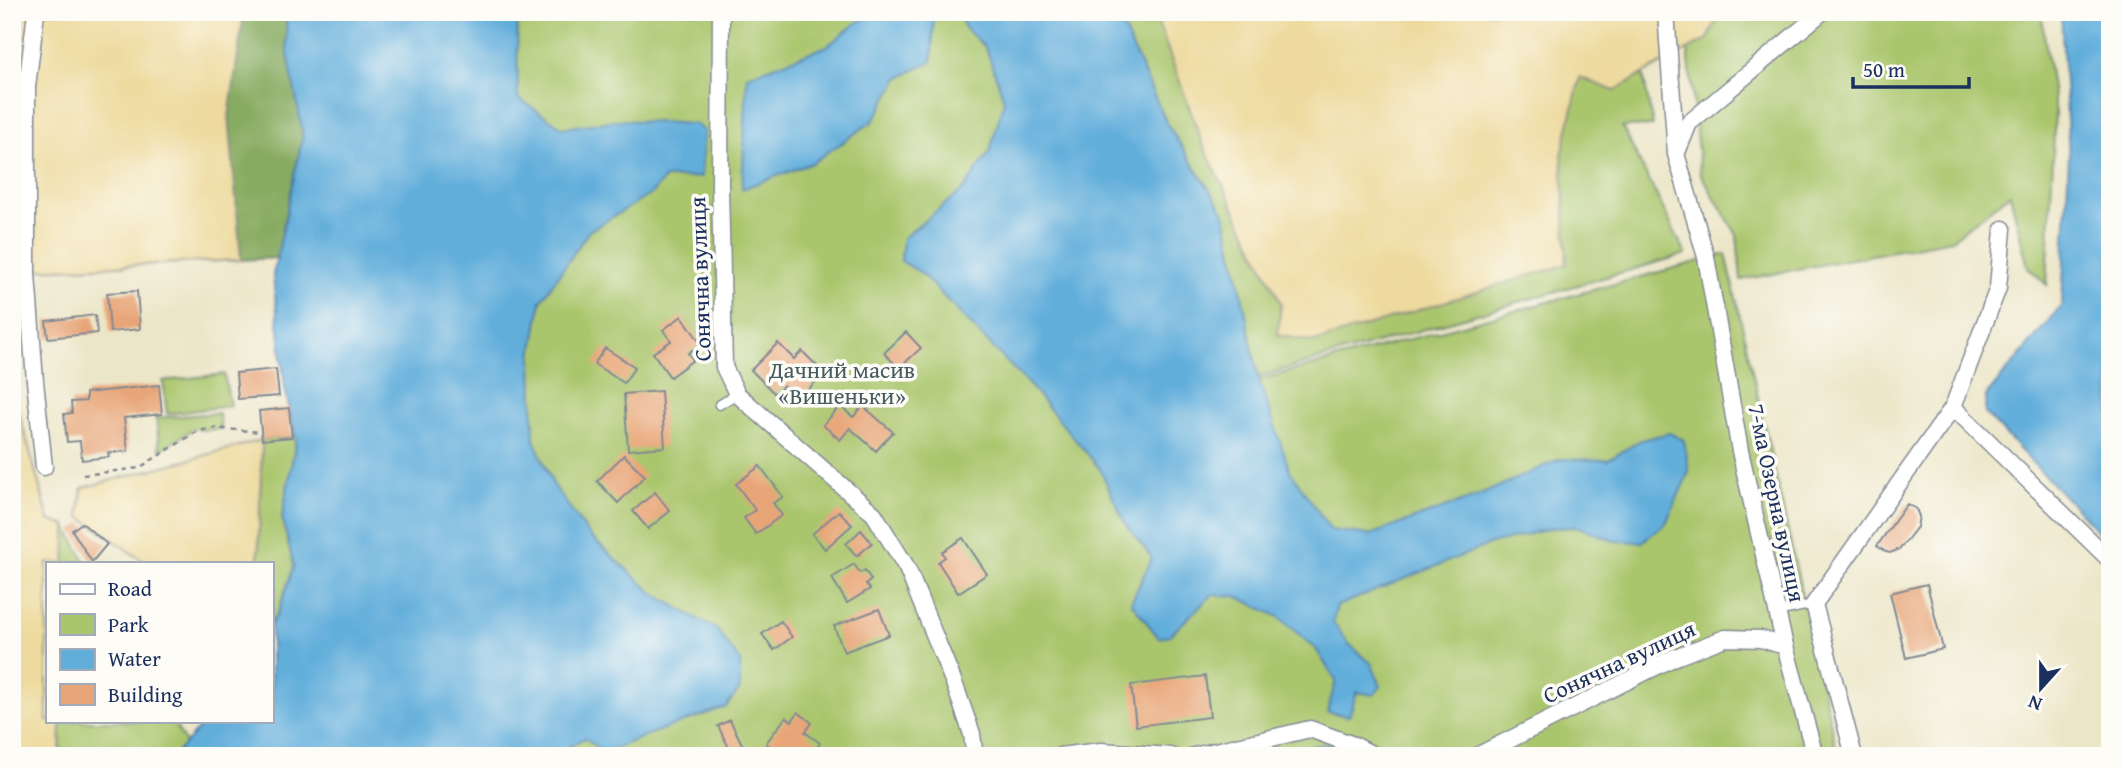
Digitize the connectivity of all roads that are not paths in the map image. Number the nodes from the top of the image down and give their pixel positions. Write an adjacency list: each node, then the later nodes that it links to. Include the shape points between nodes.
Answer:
1 (36, 12): 10 (street, via 27,87 27,274)
2 (721, 12): 7 (street, Сонячна вулиця, via 724,368)
3 (1666, 12): 5 (street, 7-ма Озерна вулиця)
4 (1822, 12): 5 (street, via 1689,123)
5 (1676, 154): 13 (street, 7-ма Озерна вулиця, via 1706,257 1740,451)
6 (2004, 229): 9 (street, via 1997,288)
7 (737, 394): 8 (lane); 15 (street, Сонячна вулиця, via 874,514 907,568 954,683 972,734)
8 (719, 405)
9 (1953, 407): 11 (street); 12 (street)
10 (44, 467)
11 (2110, 560)
12 (1814, 604): 13 (lane); 22 (street)
13 (1777, 612): 14 (street, 7-ма Озерна вулиця)
14 (1785, 646): 16 (street, Сонячна вулиця, via 1761,639 1725,638 1673,658); 21 (street, 7-ма Озерна вулиця)
15 (973, 754)
16 (1481, 755)
17 (1060, 756): 18 (street, via 1101,751)
18 (1170, 756)
19 (1195, 756): 20 (street, via 1310,729)
20 (1375, 756)
21 (1815, 756)
22 (1854, 756)

